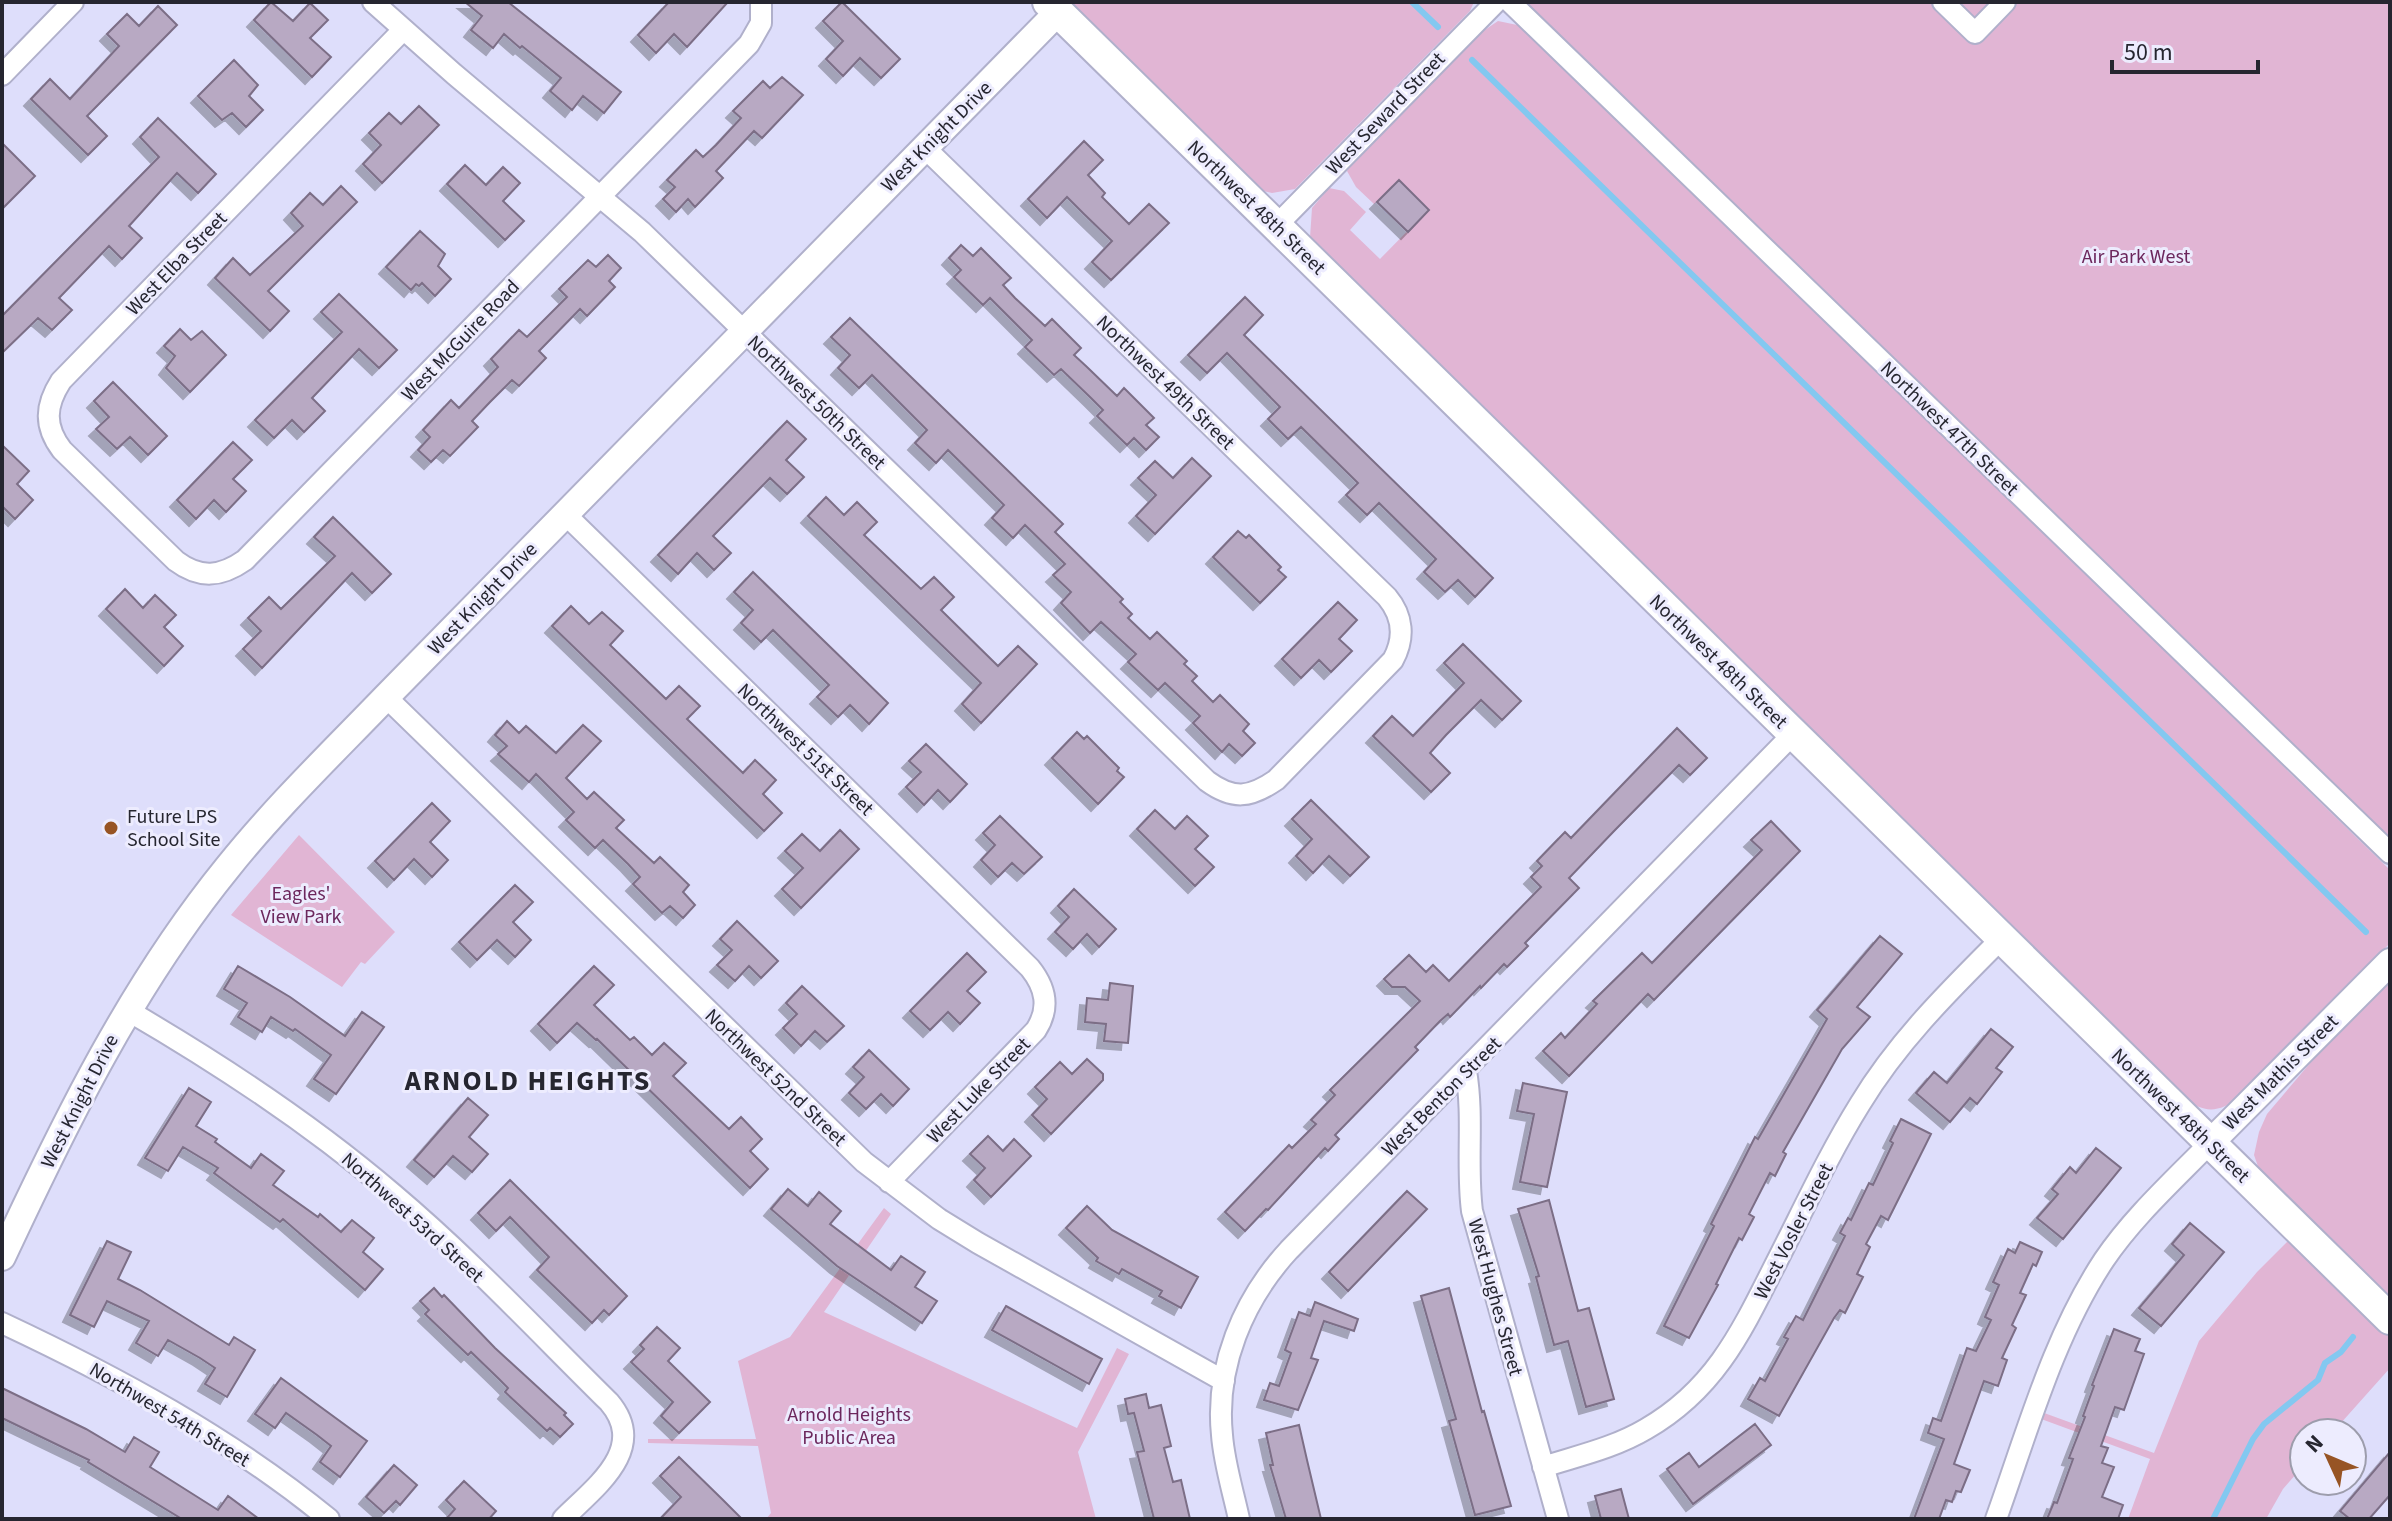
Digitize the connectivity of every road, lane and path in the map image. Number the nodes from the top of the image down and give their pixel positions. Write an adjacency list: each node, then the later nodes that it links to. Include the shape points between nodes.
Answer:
1 (73, 2): 10 (street)
2 (373, 2): 9 (street, Northwest 50th Street)
3 (761, 2): 12 (street, West McGuire Road, via 761,23 749,44)
4 (1496, 2): 13 (street, West Seward Street)
5 (1510, 2): 20 (street, Northwest 47th Street)
6 (1943, 2): 7 (street, via 1975,33)
7 (2005, 2)
8 (1053, 7): 11 (street, West Knight Drive); 13 (main road, Northwest 48th Street)
9 (403, 30): 12 (street, Northwest 50th Street); 15 (street, West Elba Street, via 52,396 48,420 54,439)
10 (2, 75)
11 (924, 147): 14 (street, West Knight Drive); 19 (street, Northwest 49th Street, via 1387,597 1401,622 1400,645 1388,666 1276,780)
12 (601, 195): 14 (street, Northwest 50th Street); 15 (street, West McGuire Road, via 231,570 206,575 187,569)
13 (1276, 226): 18 (main road, Northwest 48th Street)
14 (744, 331): 16 (street, West Knight Drive); 19 (street, Northwest 50th Street, via 1207,781 1231,794)
15 (122, 509)
16 (565, 514): 17 (street, West Knight Drive); 23 (street, Northwest 51st Street, via 1030,968)
17 (386, 697): 24 (street, West Knight Drive, via 227,867); 27 (street, Northwest 52nd Street)
18 (1793, 734): 21 (main road, Northwest 48th Street); 25 (street, West Benton Street)
19 (1257, 792)
20 (2390, 853)
21 (2002, 938): 26 (main road, Northwest 48th Street); 32 (street, West Vosler Street, via 1916,1027 1860,1104 1739,1338 1709,1378 1646,1429)
22 (2390, 962): 26 (street, West Mathis Street)
23 (1043, 988): 27 (street, West Luke Street, via 1044,1015 1036,1030)
24 (127, 1010): 28 (street, West Knight Drive); 34 (street, Northwest 53rd Street, via 255,1089 392,1193 609,1402 621,1420 622,1448 615,1465)
25 (1466, 1071): 31 (street, West Benton Street, via 1270,1273 1241,1323); 32 (street, West Hughes Street, via 1472,1211)
26 (2210, 1143): 29 (main road, Northwest 48th Street); 37 (street, West Mathis Street, via 2130,1227 2084,1293)
27 (889, 1182): 31 (street, Northwest 52nd Street, via 978,1243)
28 (2, 1257)
29 (2390, 1319)
30 (2, 1323): 33 (street, Northwest 54th Street, via 185,1419)
31 (1224, 1381): 35 (street, West Benton Street, via 1223,1443)
32 (1543, 1467): 36 (street, West Hughes Street)
33 (329, 1519)
34 (563, 1519)
35 (1239, 1519)
36 (1558, 1519)
37 (1996, 1519)

